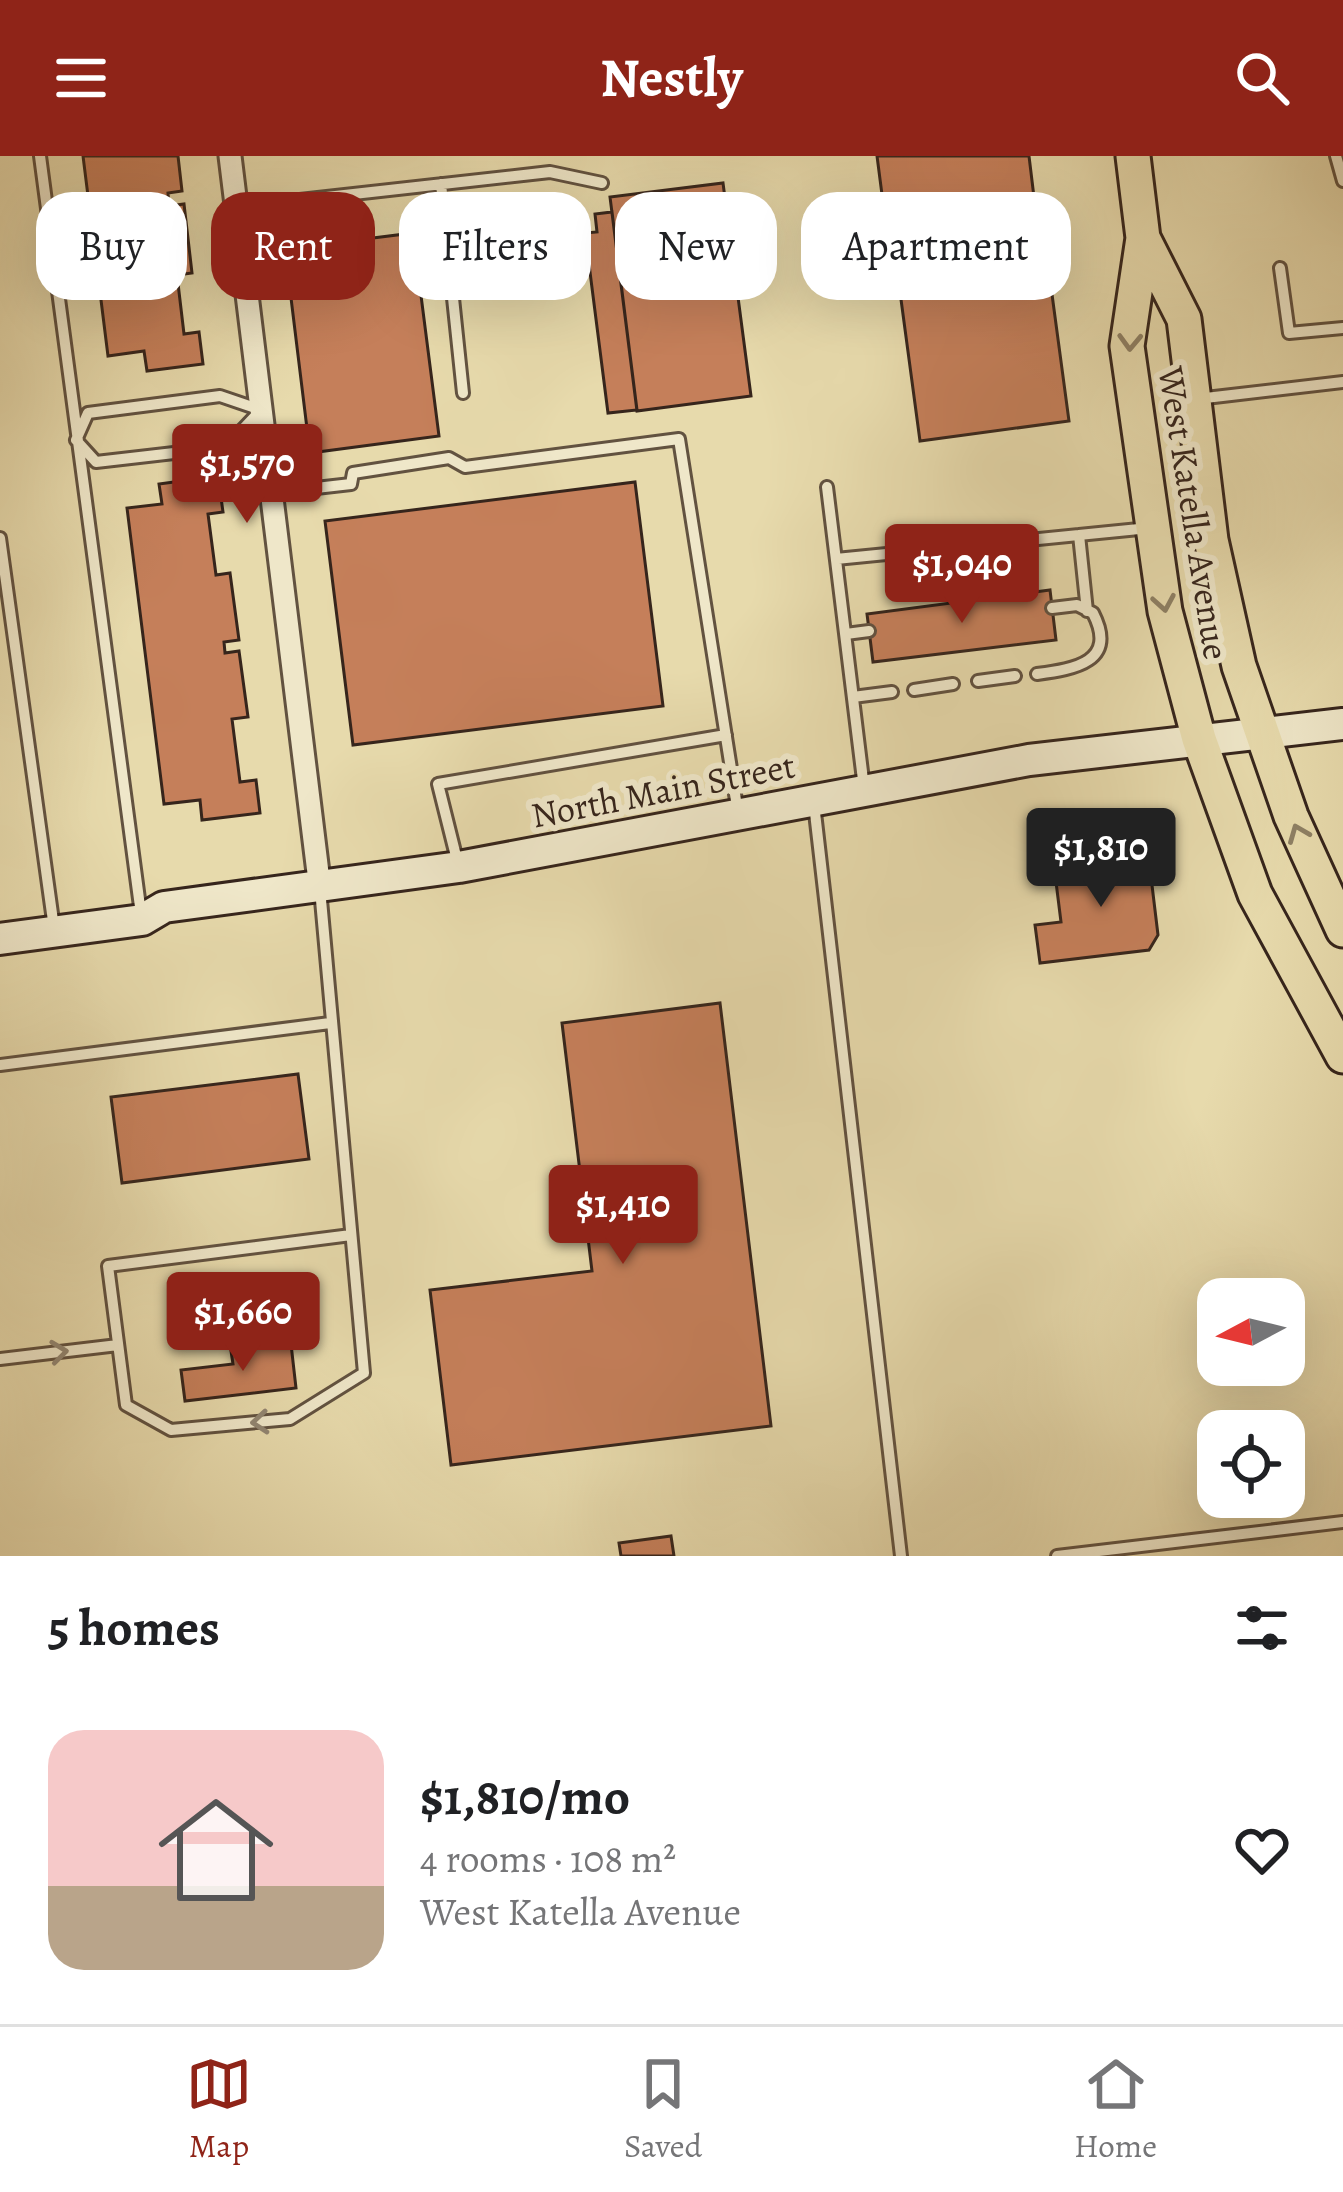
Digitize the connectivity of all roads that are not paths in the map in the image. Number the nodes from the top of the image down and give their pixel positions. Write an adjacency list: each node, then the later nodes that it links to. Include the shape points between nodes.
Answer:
1 (40, 156): 18 (lane)
2 (230, 156): 8 (street)
3 (1133, 156): 10 (main road, West Katella Avenue)
4 (1336, 156): 5 (lane)
5 (1343, 181)
6 (602, 183): 7 (lane, via 550,172)
7 (441, 184): 9 (lane); 15 (lane)
8 (234, 192)
9 (370, 192)
10 (1143, 238): 16 (main road, West Katella Avenue, via 1184,319); 21 (main road, West Katella Avenue, one-way to 21, via 1127,346)
11 (1280, 268): 13 (lane, via 1288,333)
12 (248, 300): 17 (street)
13 (1343, 328)
14 (1343, 382): 16 (lane)
15 (463, 393)
16 (1194, 399): 37 (main road, West Katella Avenue, via 1211,540)
17 (262, 410): 18 (lane, via 220,396 88,413); 18 (lane, via 226,447 96,463); 20 (street)
18 (76, 440): 45 (lane)
19 (827, 487): 24 (lane)
20 (272, 493): 38 (lane, via 351,484 353,472 449,458 465,467 680,440); 44 (street)
21 (1152, 528): 22 (lane); 39 (main road, West Katella Avenue, one-way to 39)
22 (1079, 535): 24 (lane); 26 (lane)
23 (0, 538): 47 (lane)
24 (836, 559): 28 (lane)
25 (1052, 608): 26 (lane)
26 (1087, 610): 29 (lane, via 1099,624 1098,656)
27 (869, 631): 28 (lane)
28 (846, 634): 35 (lane)
29 (1037, 674)
30 (1015, 676): 31 (lane)
31 (978, 681)
32 (952, 684): 33 (lane)
33 (914, 690)
34 (892, 692): 35 (lane)
35 (853, 697): 40 (lane)
36 (1343, 724): 37 (main road, North Main Street)
37 (1259, 734): 39 (main road, North Main Street); 46 (main road, West Katella Avenue, one-way to 37)
38 (726, 735): 42 (lane); 43 (lane, via 438,784)
39 (1199, 740): 40 (main road, North Main Street, via 1029,760); 50 (main road, West Katella Avenue, via 1275,938)
40 (864, 792): 41 (main road, North Main Street)
41 (814, 801): 42 (main road, North Main Street); 56 (lane)
42 (739, 815): 43 (main road, North Main Street)
43 (459, 867): 44 (main road, North Main Street)
44 (320, 889): 45 (main road, North Main Street, via 164,908); 49 (lane)
45 (142, 920): 47 (main road, North Main Street)
46 (1343, 930)
47 (55, 932): 48 (main road, North Main Street)
48 (0, 939)
49 (330, 1023): 51 (lane); 52 (lane)
50 (1343, 1055)
51 (0, 1065)
52 (351, 1235): 53 (lane, via 108,1266); 53 (lane, one-way to 53, via 364,1373 290,1419 171,1430 125,1406)
53 (118, 1345): 54 (lane, one-way to 53)
54 (0, 1359)
55 (1343, 1522): 57 (lane)
56 (901, 1556)
57 (1057, 1556)

